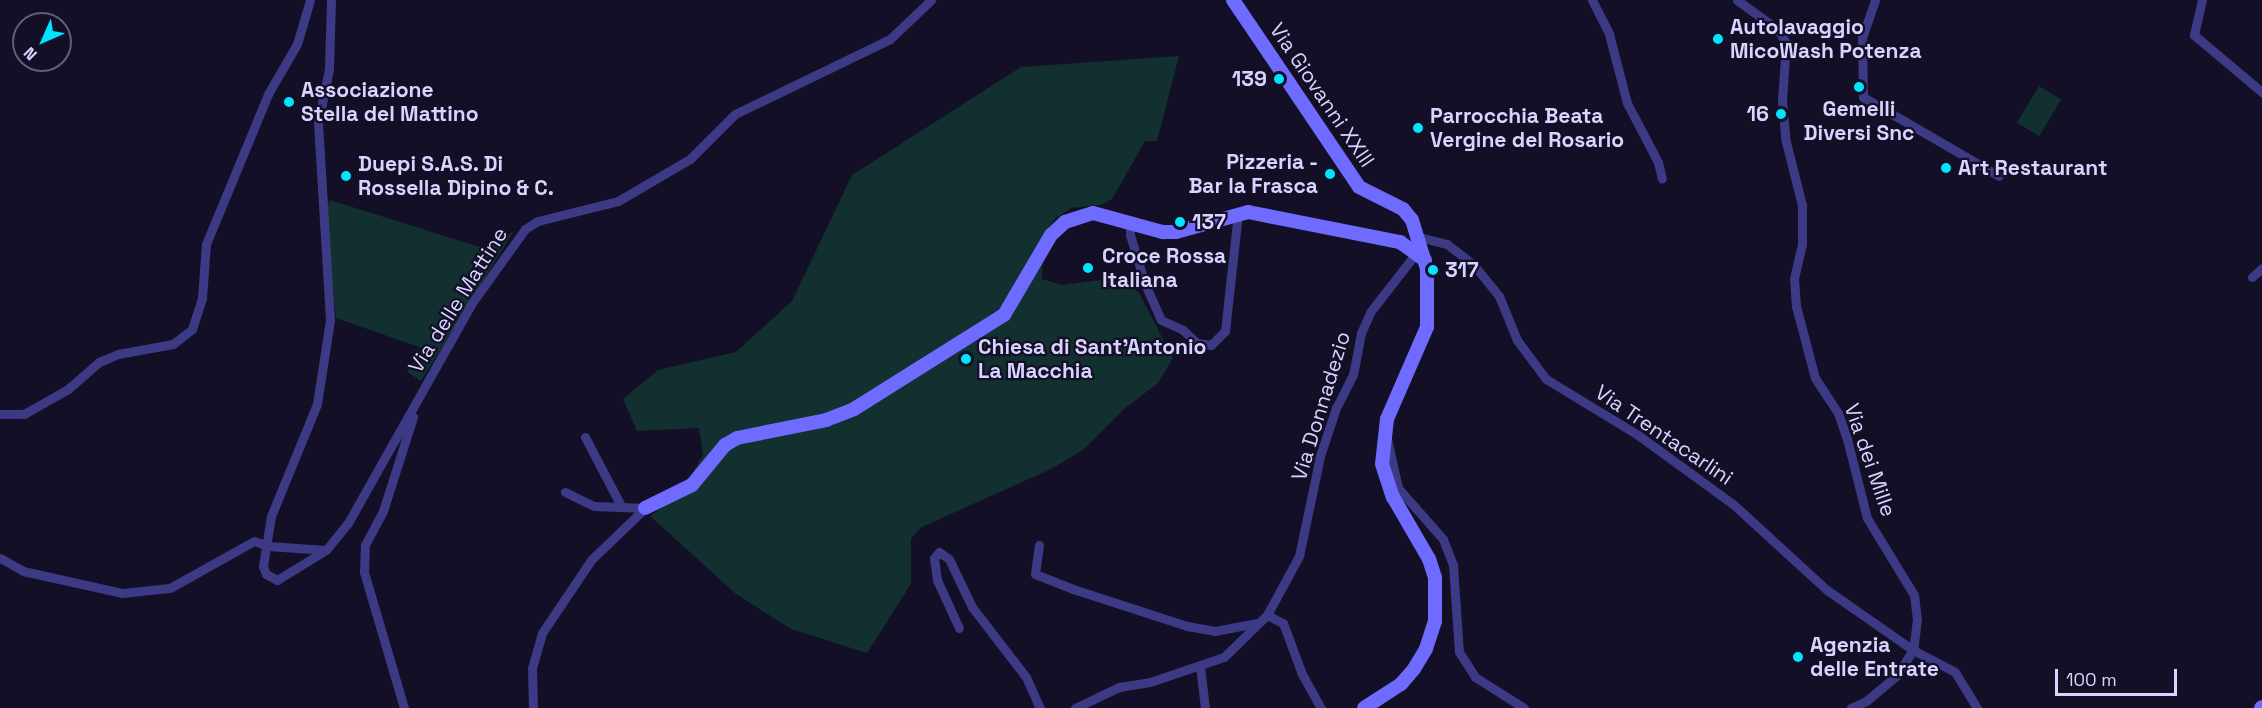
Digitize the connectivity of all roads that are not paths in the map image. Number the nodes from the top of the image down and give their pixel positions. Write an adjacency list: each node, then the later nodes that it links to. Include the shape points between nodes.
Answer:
1 (310, 0): 20 (street, via 297,44 268,94 206,244 202,298 192,329 173,344 118,354 99,362 68,389 24,414)
2 (332, 0): 27 (street, via 329,69 318,123 320,191 330,278 327,349 307,437 274,504)
3 (931, 0): 19 (street, Via delle Mattine, via 890,39 735,114 690,159 618,201 538,221 525,229 472,303)
4 (1233, 0): 13 (street, Via Giovanni XXIII, via 1359,187)
5 (1592, 0): 11 (street, via 1609,34 1628,103 1658,162)
6 (1737, 0): 33 (street, Via dei Mille, via 1777,29 1786,43 1782,100 1785,138 1802,205 1802,244 1794,278 1796,306 1815,378 1838,413 1847,439 1867,518 1914,595 1917,619)
7 (1875, 0): 10 (street, via 1862,38 1863,97)
8 (2202, 0): 9 (street, via 2194,35)
9 (2262, 92)
10 (1999, 176)
11 (1662, 179)
12 (1238, 213): 14 (street, via 1176,232); 14 (street, via 1226,331 1211,345 1197,343 1183,330 1161,320 1145,284 1130,235); 16 (street, via 1279,216 1325,229 1383,237)
13 (1409, 215): 15 (street); 16 (street)
14 (1130, 222): 25 (street, via 1093,213 1065,222 1051,235 1004,315 854,409 826,420 737,438 725,445 692,486)
15 (1419, 237): 16 (street); 16 (street); 33 (street, Via Trentacarlini, via 1447,244 1473,264 1499,296 1517,340 1546,379 1638,435 1733,504 1815,581)
16 (1412, 248): 21 (street, via 1428,327); 30 (street, Via Donnadezio, via 1361,333 1353,375 1336,408 1320,456 1299,556)
17 (2262, 268): 18 (street)
18 (2252, 277)
19 (416, 405): 28 (street, Via delle Mattine, via 348,523); 35 (street, via 383,511 365,544 364,572)
20 (0, 414)
21 (1385, 428): 41 (street, via 1382,464 1387,483 1429,559 1437,602 1433,632 1414,669 1401,684); 42 (street, via 1398,488 1443,539 1454,564 1459,652 1474,677)
22 (585, 436): 24 (street)
23 (565, 492): 24 (street, via 594,506)
24 (621, 506): 25 (street)
25 (645, 508): 36 (street, via 591,560 542,633 532,668)
26 (1040, 545): 31 (street, Via Donnadezio, via 1035,574 1073,590 1187,626 1215,631)
27 (268, 548): 28 (street); 28 (street, Via delle Mattine, via 264,570 277,580); 29 (street, via 254,541 170,588 122,593 23,571)
28 (326, 550)
29 (0, 558)
30 (1267, 615): 31 (street, Via Donnadezio); 40 (street, via 1283,623 1311,693)
31 (1257, 623): 34 (street, Via Donnadezio, via 1230,652)
32 (959, 628): 37 (street, via 937,580 934,558 939,552 949,559 972,607 1026,676)
33 (1913, 650): 43 (street, via 1896,676); 44 (street, via 1955,672)
34 (1200, 666): 38 (street, Via Donnadezio, via 1119,687); 39 (street)
35 (404, 708)
36 (533, 708)
37 (1040, 708)
38 (1075, 708)
39 (1205, 708)
40 (1321, 708)
41 (1364, 708)
42 (1524, 708)
43 (1851, 708)
44 (1977, 708)

